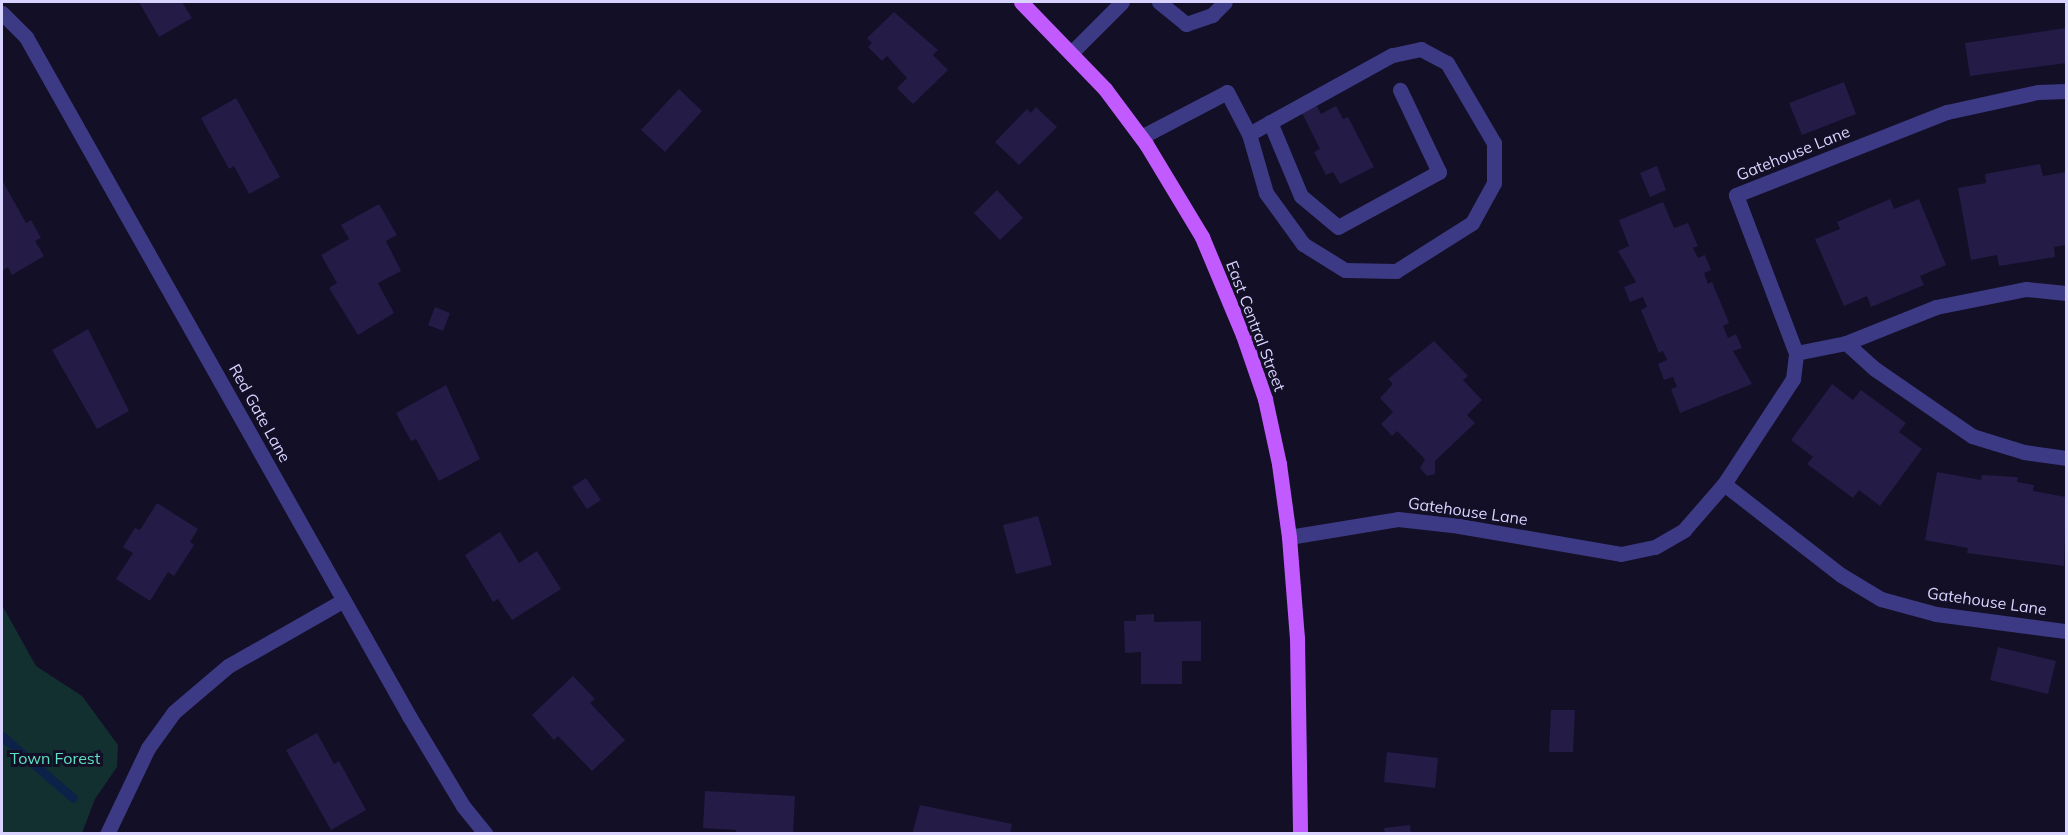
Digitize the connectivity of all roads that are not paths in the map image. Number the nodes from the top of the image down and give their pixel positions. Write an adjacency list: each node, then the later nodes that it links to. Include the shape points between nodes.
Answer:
1 (1022, 2): 6 (main road, East Central Street)
2 (1122, 2): 6 (street)
3 (1159, 2): 4 (street, via 1186,24 1212,15)
4 (1225, 2)
5 (2, 13): 18 (street, Red Gate Lane, via 26,37)
6 (1071, 53): 11 (main road, East Central Street, via 1105,89)
7 (1400, 90): 9 (street, via 1439,172 1338,227 1301,196)
8 (2067, 91): 14 (street, Gatehouse Lane, via 2038,92 1947,112 1736,195)
9 (1270, 122): 10 (street); 10 (street, via 1392,55 1421,49 1447,63 1494,143 1494,183 1472,222 1396,271 1345,270 1303,244 1266,193)
10 (1249, 134): 11 (street, via 1227,92)
11 (1141, 138): 17 (main road, East Central Street, via 1202,237 1243,335 1280,464)
12 (2067, 293): 13 (street, via 2026,289 1936,307)
13 (1846, 343): 14 (street); 15 (street, via 1875,369 1972,436 2024,452)
14 (1796, 353): 16 (street, Gatehouse Lane, via 1793,379)
15 (2067, 458)
16 (1724, 484): 17 (street, Gatehouse Lane, via 1684,530 1655,547 1621,554 1398,519); 19 (street, Gatehouse Lane, via 1841,575 1881,599 1936,614)
17 (1289, 537): 22 (main road, East Central Street, via 1297,638)
18 (344, 600): 20 (street, via 228,666 174,712 148,748); 21 (street, Red Gate Lane, via 463,806)
19 (2067, 631)
20 (107, 834)
21 (486, 834)
22 (1300, 834)

